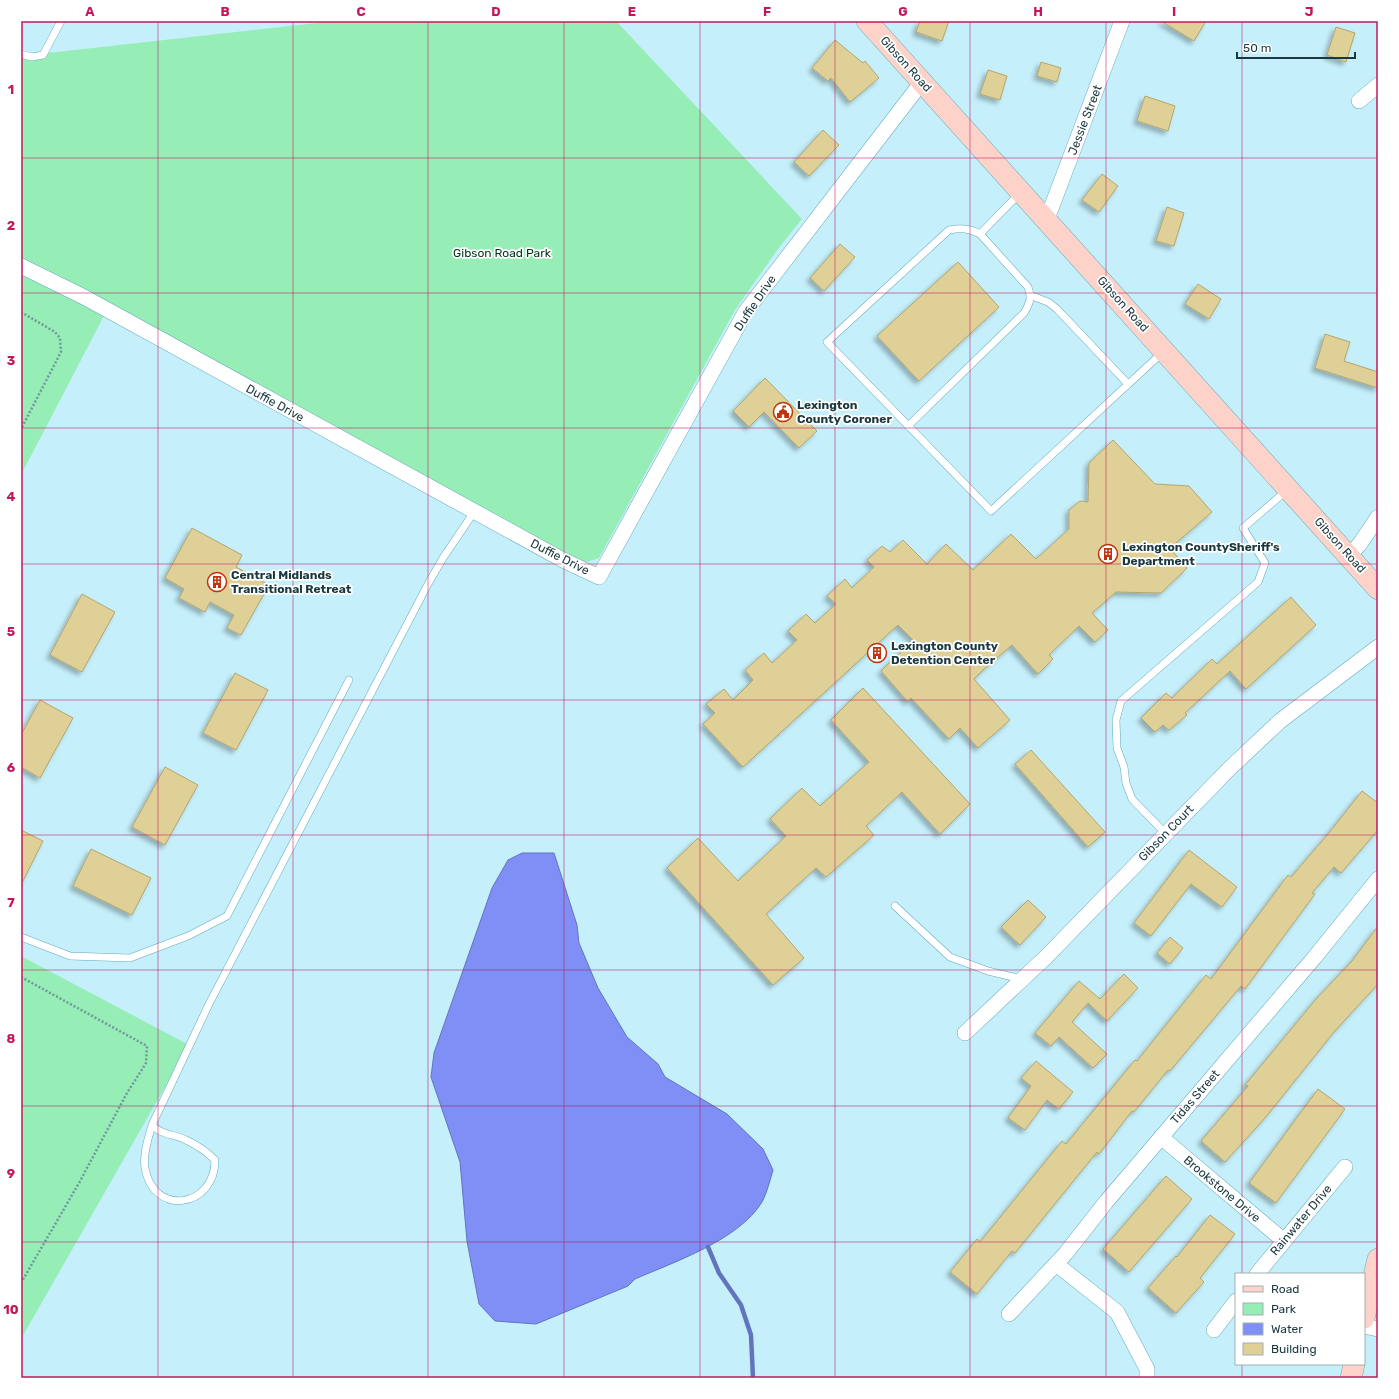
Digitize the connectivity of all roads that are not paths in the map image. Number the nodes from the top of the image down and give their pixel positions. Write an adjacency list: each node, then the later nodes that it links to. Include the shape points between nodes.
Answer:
1 (61, 21): 4 (lane, via 43,54 32,58)
2 (867, 21): 5 (street, Gibson Road)
3 (1122, 21): 9 (street, Jessie Street)
4 (21, 54)
5 (922, 82): 8 (street, Gibson Road); 17 (street, Duffie Drive, via 746,311 600,577)
6 (1378, 85): 7 (street)
7 (1359, 101)
8 (1022, 192): 9 (street, Gibson Road); 10 (lane)
9 (1047, 219): 13 (street, Gibson Road)
10 (980, 234): 12 (lane, via 1028,287); 15 (lane, via 970,229 949,230 826,342)
11 (21, 266): 17 (street, Duffie Drive, via 90,301)
12 (1032, 296): 14 (lane, via 1048,302 1057,309); 15 (lane, via 1030,305 1024,313)
13 (1165, 350): 14 (lane); 16 (street, Gibson Road)
14 (1128, 384): 15 (lane, via 991,511)
15 (908, 426)
16 (1289, 489): 19 (street, Gibson Road); 23 (lane, via 1243,528 1265,563 1258,582 1121,701 1116,720 1117,748 1124,767 1126,783 1132,799)
17 (474, 512): 29 (lane, via 442,558 428,584 209,1004)
18 (1378, 517): 19 (street)
19 (1349, 556): 20 (street, Gibson Road)
20 (1378, 589)
21 (1378, 647): 23 (street, Gibson Court, via 1280,721)
22 (349, 680): 26 (lane, via 227,916 188,936 130,958 70,956)
23 (1165, 833): 27 (street, Gibson Court)
24 (1378, 879): 30 (street, Tidas Street)
25 (895, 906): 27 (lane, via 950,957 988,971)
26 (21, 937)
27 (1023, 979): 28 (street, Gibson Court)
28 (965, 1033)
29 (152, 1125): 29 (lane, via 158,1132 186,1140 205,1150 215,1160 215,1172 199,1195 184,1201 168,1198 156,1192 148,1182 144,1166)
30 (1161, 1137): 32 (street, Brookstone Drive); 34 (street, Tidas Street)
31 (1345, 1167): 32 (street, Rainwater Drive)
32 (1283, 1240): 35 (street, Rainwater Drive)
33 (1378, 1259): 38 (street)
34 (1056, 1264): 37 (street, Tidas Street); 43 (street, via 1117,1312 1147,1369)
35 (1258, 1273)
36 (1235, 1302): 41 (street)
37 (1009, 1314)
38 (1365, 1314)
39 (1365, 1326): 40 (street)
40 (1378, 1329)
41 (1214, 1330)
42 (1354, 1365): 44 (street)
43 (1147, 1378)
44 (1351, 1378)

